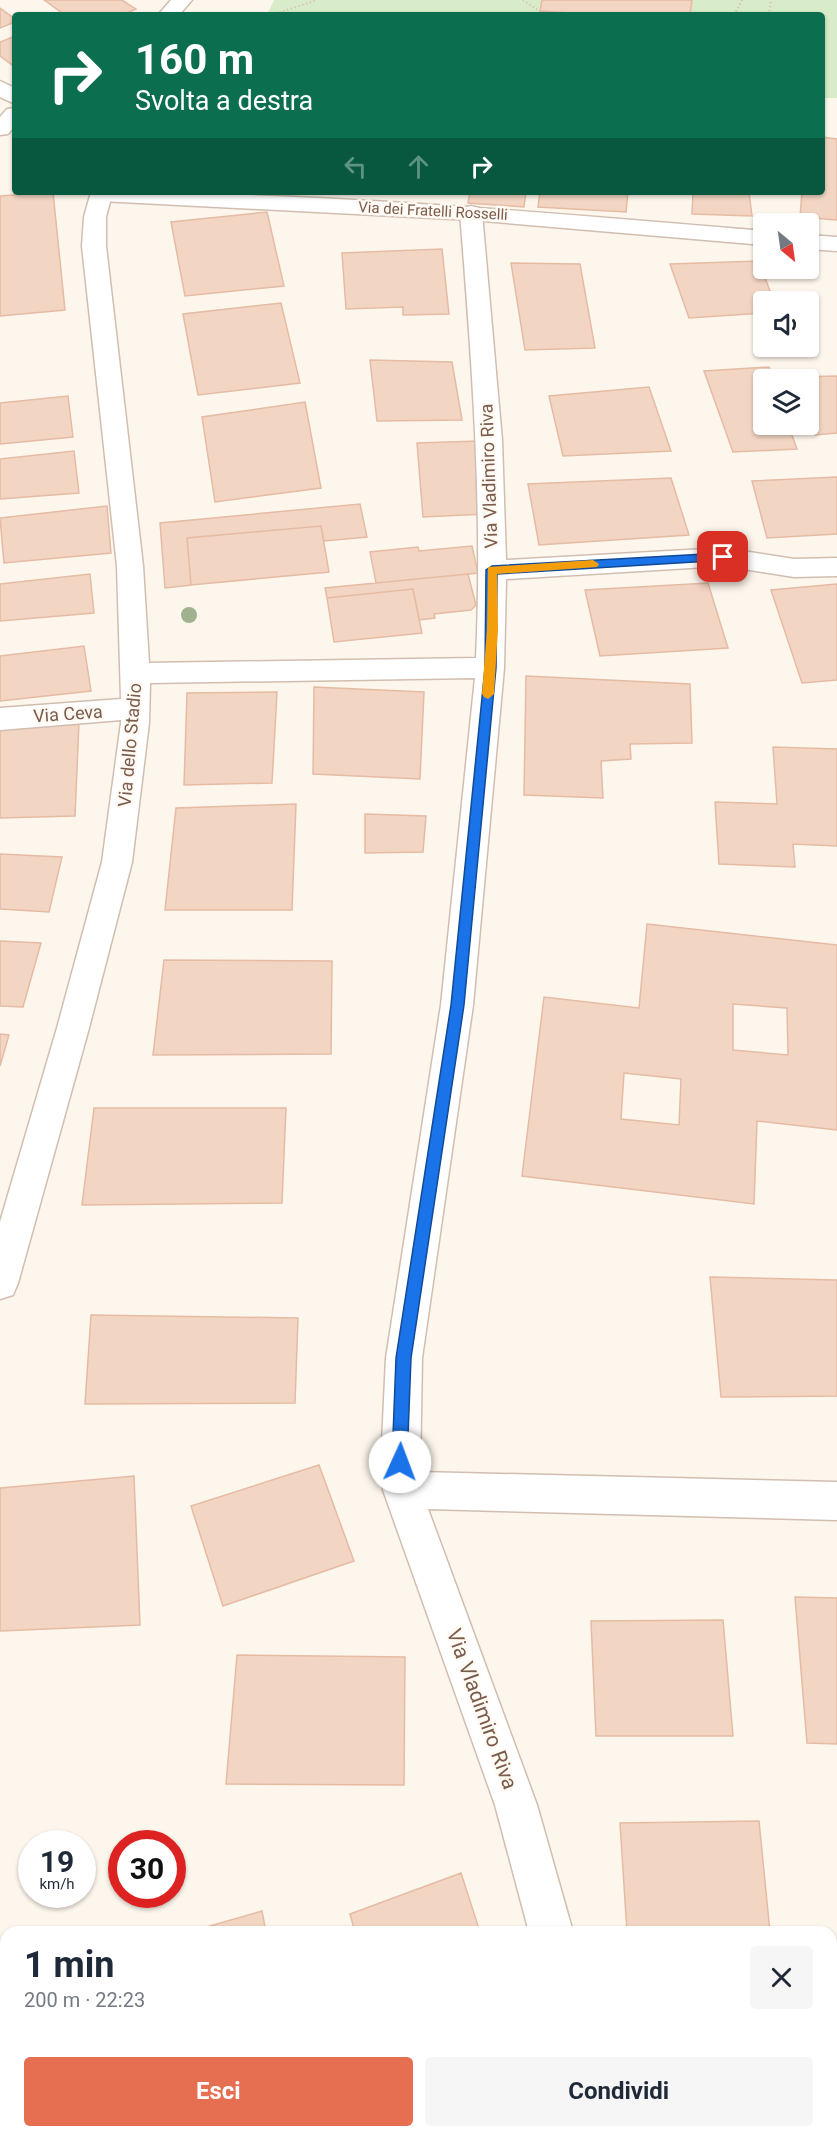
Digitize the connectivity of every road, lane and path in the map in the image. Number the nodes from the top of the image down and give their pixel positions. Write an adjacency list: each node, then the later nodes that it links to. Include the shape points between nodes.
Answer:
1 (182, 0): 4 (street)
2 (317, 0): 5 (path)
3 (523, 0): 6 (path)
4 (171, 12)
5 (281, 12)
6 (541, 12)
7 (12, 117): 8 (street)
8 (0, 129)
9 (100, 195): 18 (street, Via dello Stadio, via 94,246 130,566)
10 (137, 195): 11 (street, Via dei Fratelli Rosselli)
11 (471, 213): 12 (street, Via dei Fratelli Rosselli); 16 (street, Via Vladimiro Riva, via 488,409)
12 (753, 237)
13 (819, 243): 14 (street)
14 (837, 244)
15 (837, 567): 16 (street, via 794,568 723,557)
16 (492, 570): 17 (street, Via Vladimiro Riva)
17 (490, 668): 18 (street); 22 (street, Via Vladimiro Riva, via 457,1005 404,1358)
18 (136, 673): 19 (street, Via dello Stadio)
19 (136, 708): 20 (street, Via Ceva); 21 (street, Via dello Stadio, via 117,862)
20 (0, 719)
21 (0, 1282)
22 (402, 1490): 23 (street); 24 (street, Via Vladimiro Riva, via 516,1805)
23 (837, 1501)
24 (549, 1926)

